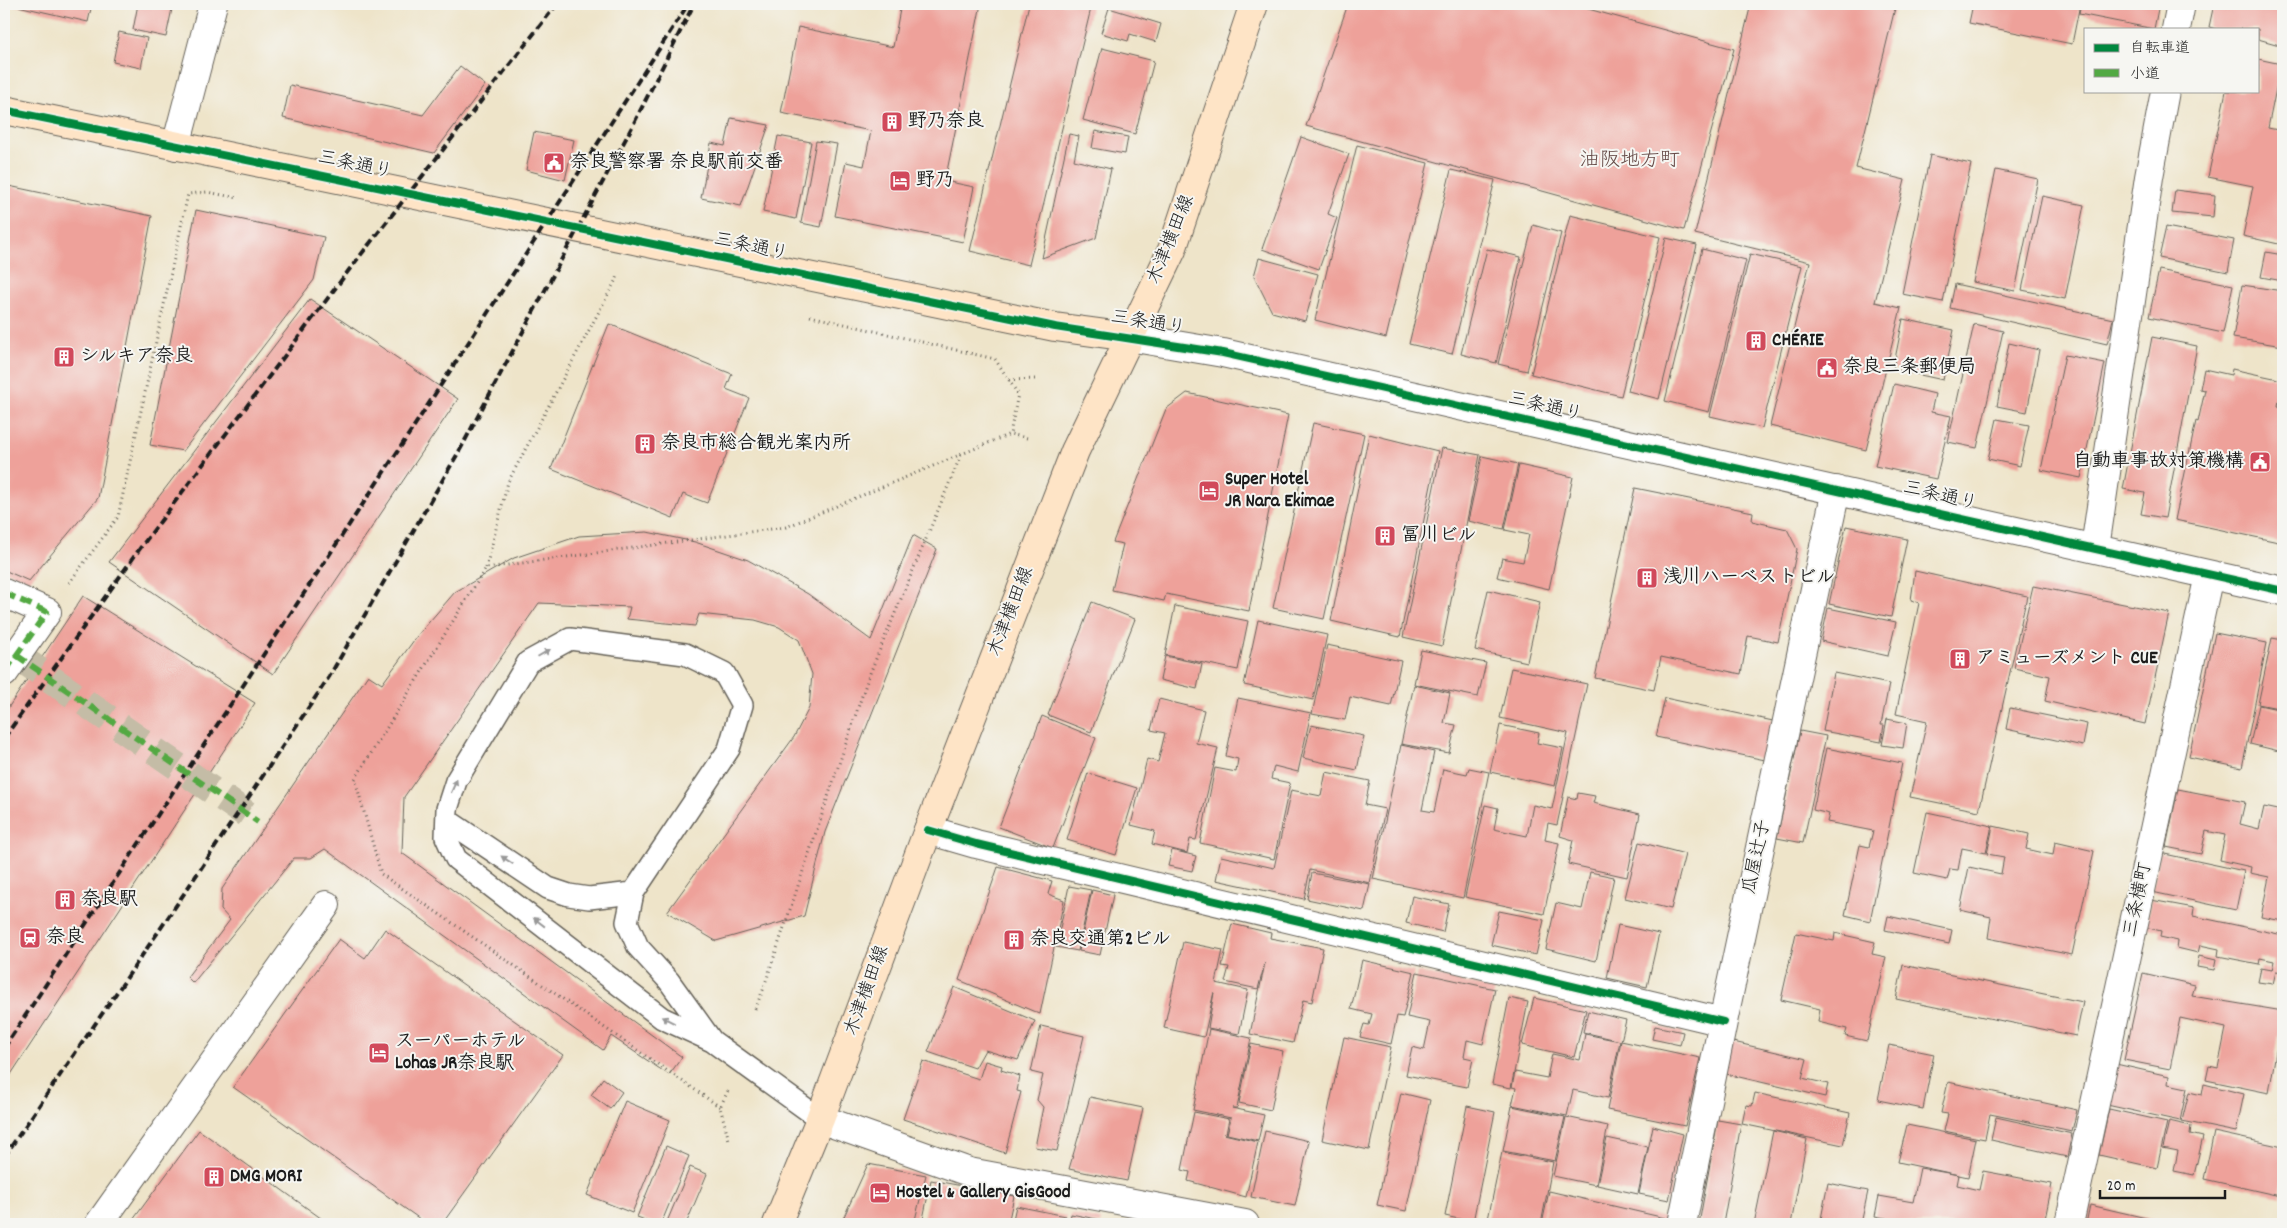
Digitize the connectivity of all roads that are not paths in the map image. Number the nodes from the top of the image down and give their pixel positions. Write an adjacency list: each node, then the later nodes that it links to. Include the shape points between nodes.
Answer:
1 (213, 4): 7 (street)
2 (1254, 4): 8 (main road, 木津横田線, via 1172,250)
3 (2181, 4): 4 (street)
4 (2176, 28)
5 (2165, 92): 10 (street, via 2147,187)
6 (4, 110): 7 (main road, 三条通り)
7 (176, 146): 8 (main road, 三条通り, via 1055,327)
8 (1129, 337): 9 (street, 三条通り, via 1224,353); 16 (main road, 木津横田線, via 1075,452)
9 (1836, 490): 10 (street, 三条通り); 19 (street, 瓜屋辻子)
10 (2095, 548): 11 (street, 三条通り)
11 (2209, 575): 12 (street, 三条通り); 26 (street, 三条横町)
12 (2283, 591)
13 (4, 593): 14 (street, via 47,612)
14 (4, 673)
15 (447, 820): 17 (lane, one-way to 15, via 589,898 548,888); 17 (lane, one-way to 17, via 447,809 456,782 528,662 570,639 684,654 724,673 742,705 729,749); 20 (lane, one-way to 15, via 662,1018 456,859 446,837)
16 (928, 830): 19 (street); 21 (main road, 木津横田線)
17 (633, 893): 20 (lane, via 627,922 638,947 669,981)
18 (326, 905): 22 (street)
19 (1723, 1022): 25 (street, 瓜屋辻子)
20 (712, 1041): 21 (lane)
21 (820, 1119): 23 (main road, 木津横田線); 24 (street, via 969,1172)
22 (98, 1224)
23 (777, 1224)
24 (1245, 1224)
25 (1682, 1224)
26 (2069, 1224)

